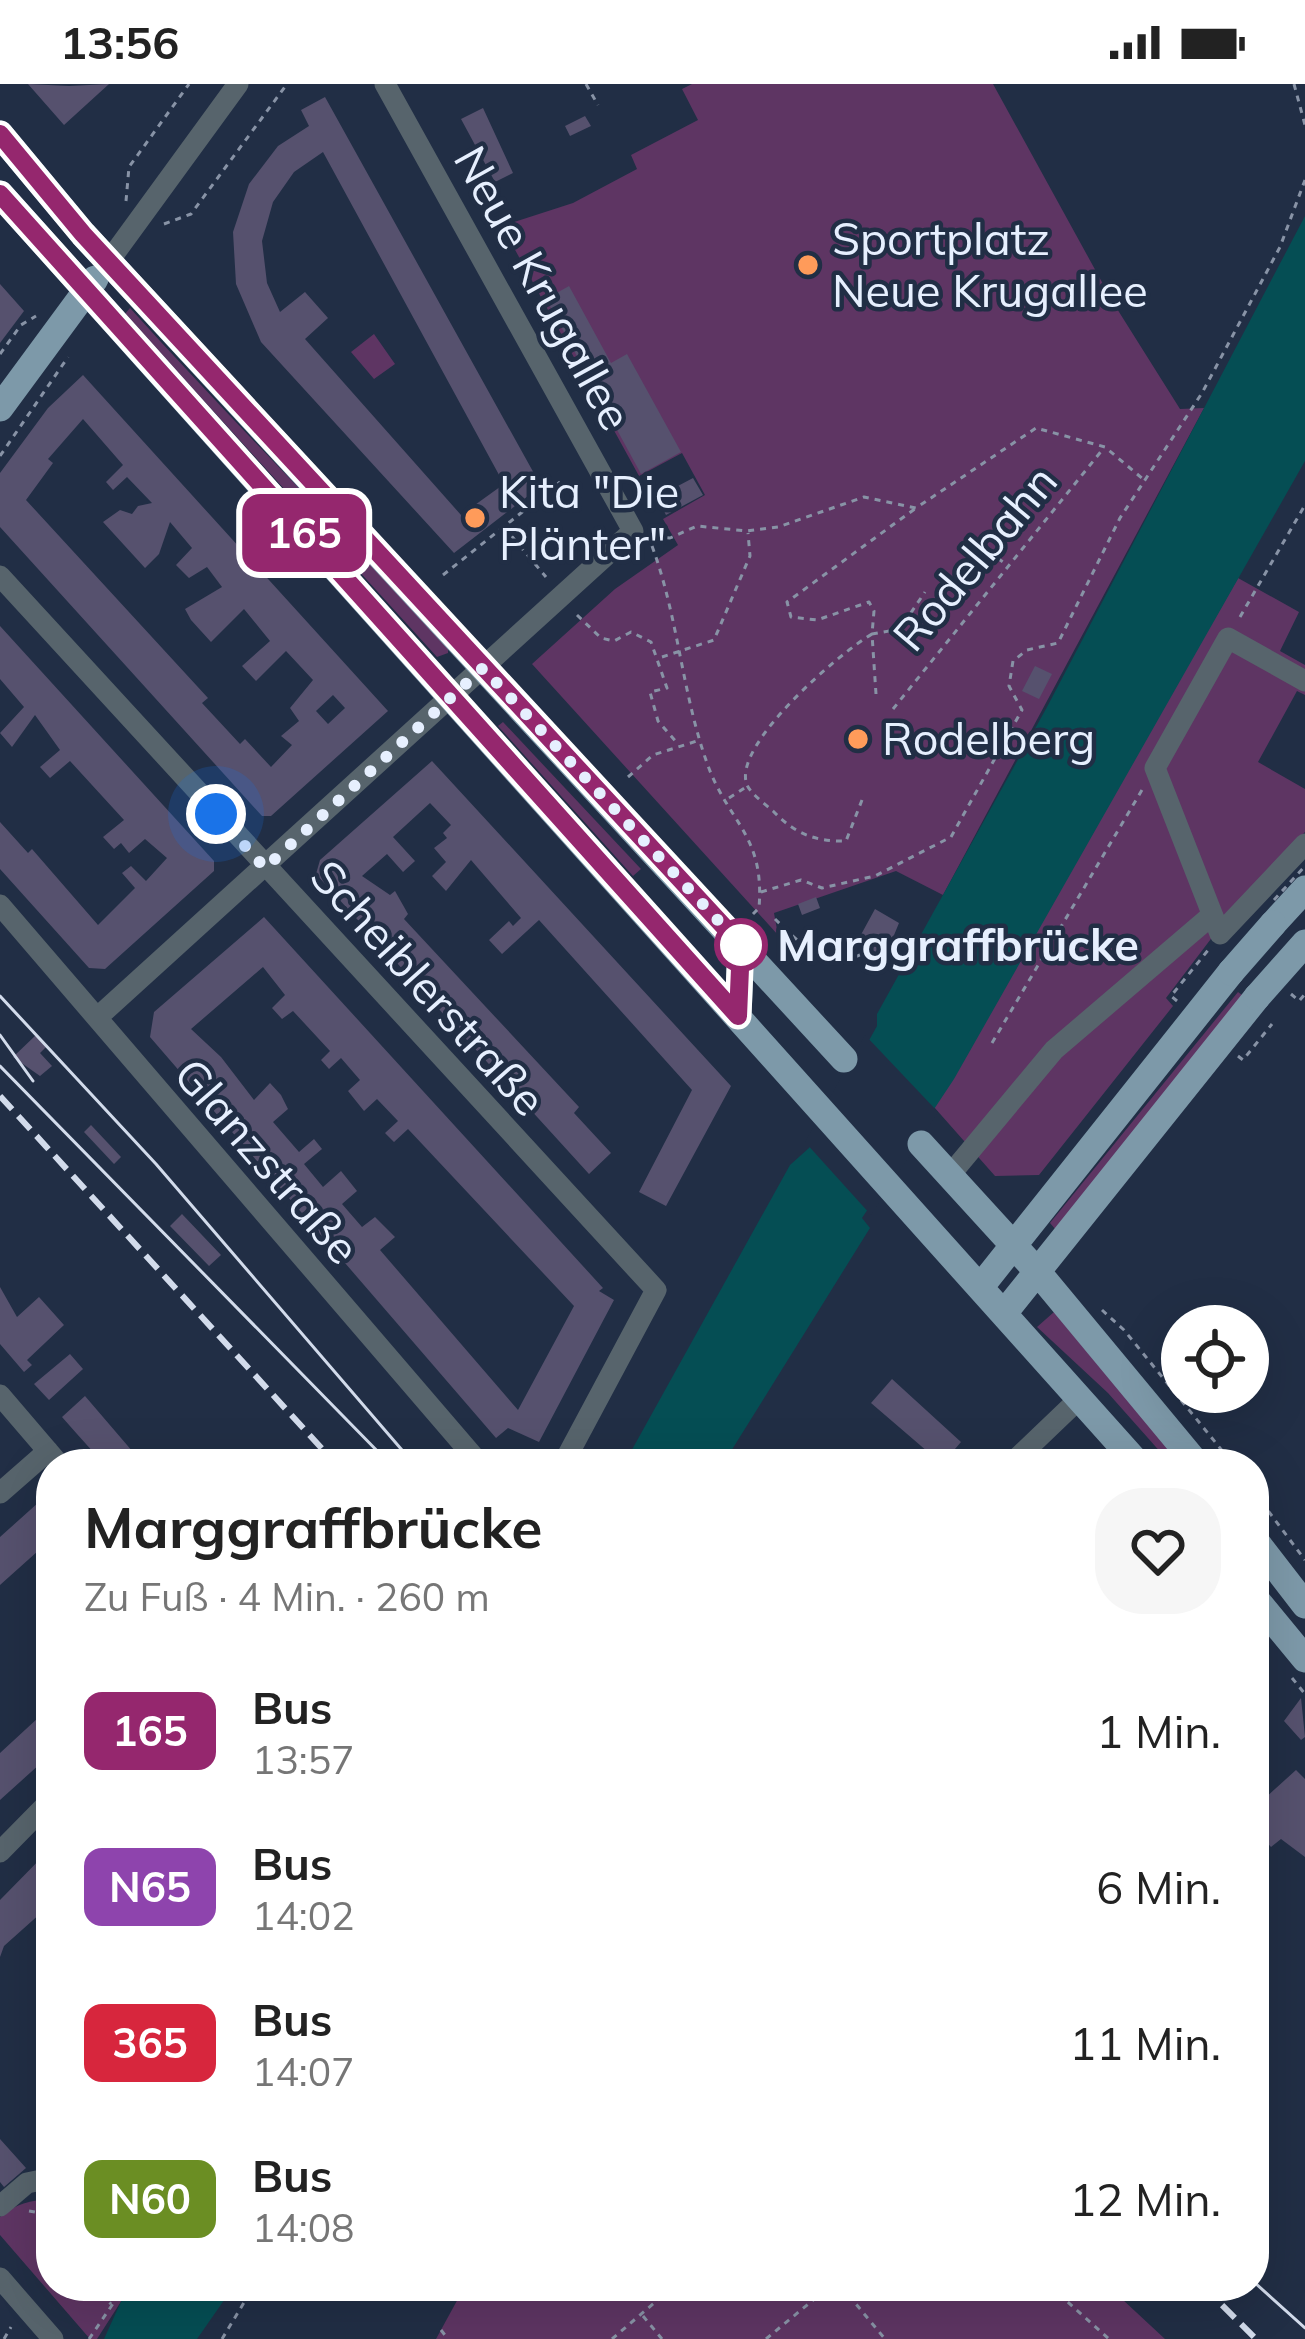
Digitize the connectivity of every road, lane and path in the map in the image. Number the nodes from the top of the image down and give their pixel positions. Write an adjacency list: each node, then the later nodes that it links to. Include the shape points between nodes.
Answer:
1 (189, 84): 12 (path, via 129,167)
2 (238, 84): 14 (street)
3 (286, 84): 13 (path, via 191,214)
4 (386, 84): 41 (street, Neue Krugallee, via 633,530)
5 (586, 84): 7 (path)
6 (1294, 84): 8 (path)
7 (598, 105)
8 (1305, 125)
9 (0, 134): 14 (main road)
10 (1305, 180): 22 (path, via 1280,247 1202,394)
11 (0, 194): 15 (main road)
12 (118, 212)
13 (160, 225)
14 (109, 261): 15 (main road); 41 (main road)
15 (87, 290): 19 (main road); 44 (main road)
16 (44, 311): 17 (path)
17 (0, 353)
18 (64, 369): 21 (path)
19 (0, 408)
20 (1105, 447): 22 (path); 25 (path, via 1036,428); 31 (path, Rodelbahn)
21 (0, 456)
22 (1144, 480): 56 (path, via 1058,643 1013,661 1010,686 1022,710 951,837 875,875)
23 (560, 482): 26 (path)
24 (1305, 505): 38 (path)
25 (916, 508): 27 (path, via 864,497); 37 (path, via 788,602 791,617 817,620 869,602)
26 (503, 526): 32 (path); 34 (path)
27 (747, 531): 29 (path, via 697,526); 39 (path, via 750,556 714,640)
28 (968, 538): 31 (path)
29 (661, 539)
30 (652, 546): 39 (path)
31 (1009, 566): 45 (path, Rodelbahn)
32 (443, 575)
33 (0, 576): 54 (street, Scheiblerstraße)
34 (546, 578)
35 (925, 592): 37 (path, via 900,629)
36 (577, 615): 40 (path, via 601,638 642,633)
37 (872, 634): 43 (path); 50 (path, via 766,727)
38 (1228, 638): 42 (street); 48 (street)
39 (682, 652): 40 (path); 46 (path)
40 (660, 658): 47 (path, via 667,688 650,692 658,721)
41 (483, 668): 44 (street); 62 (main road)
42 (1305, 681)
43 (876, 694)
44 (452, 696): 54 (street); 68 (main road)
45 (893, 709)
46 (702, 740): 47 (path); 51 (path)
47 (678, 744): 49 (path)
48 (1155, 768): 60 (street); 70 (path)
49 (628, 777)
50 (748, 786): 51 (path); 52 (path, via 790,829 823,842 846,841)
51 (728, 799): 56 (path, via 751,838)
52 (862, 800)
53 (1305, 844): 60 (street)
54 (265, 868): 67 (street); 84 (street, Scheiblerstraße, via 656,1289)
55 (1305, 889): 75 (main road, bridge)
56 (761, 892): 58 (path)
57 (0, 905): 67 (street, Glanzstraße)
58 (753, 914)
59 (775, 919): 63 (path, via 818,956)
60 (1216, 925): 65 (path); 74 (street, via 1054,1051)
61 (1305, 943): 76 (main road, bridge)
62 (741, 945): 68 (main road); 71 (main road)
63 (865, 952)
64 (1305, 994): 66 (path)
65 (1171, 996)
66 (1299, 1001)
67 (99, 1016): 83 (street, Glanzstraße, via 110,1040)
68 (738, 1016): 77 (main road)
69 (1272, 1024): 72 (path)
70 (992, 1043)
71 (844, 1058)
72 (1243, 1060)
73 (920, 1144): 74 (main road)
74 (950, 1175): 75 (main road)
75 (1012, 1245): 76 (main road); 77 (main road)
76 (1036, 1270): 79 (main road); 87 (main road)
77 (982, 1285): 79 (main road)
78 (1091, 1299): 88 (path)
79 (1005, 1312): 81 (main road)
80 (0, 1395): 82 (street)
81 (1080, 1398): 85 (street); 86 (main road)
82 (47, 1449)
83 (467, 1449)
84 (571, 1449)
85 (1027, 1449)
86 (1125, 1449)
87 (1185, 1449)
88 (1220, 1449)
89 (36, 1469): 90 (street)
90 (0, 1493)
91 (1269, 1512): 93 (path)
92 (1269, 1558): 94 (main road)
93 (1305, 1560)
94 (1305, 1605)
95 (1269, 1615): 96 (main road)
96 (1305, 1659)
97 (36, 1815): 98 (street)
98 (0, 1852)
99 (36, 2180): 100 (street)
100 (0, 2206)
101 (0, 2278): 113 (street)
102 (108, 2301): 109 (path)
103 (115, 2301): 109 (path)
104 (245, 2301): 116 (path)
105 (657, 2301): 110 (path)
106 (812, 2301): 120 (path)
107 (853, 2301): 121 (path)
108 (1067, 2301): 122 (path)
109 (112, 2305): 115 (path)
110 (641, 2315): 118 (path); 119 (path)
111 (11, 2327): 114 (path)
112 (441, 2330): 117 (path)
113 (49, 2334)
114 (4, 2339)
115 (89, 2339)
116 (222, 2339)
117 (448, 2339)
118 (613, 2339)
119 (662, 2339)
120 (766, 2339)
121 (885, 2339)
122 (1109, 2339)

